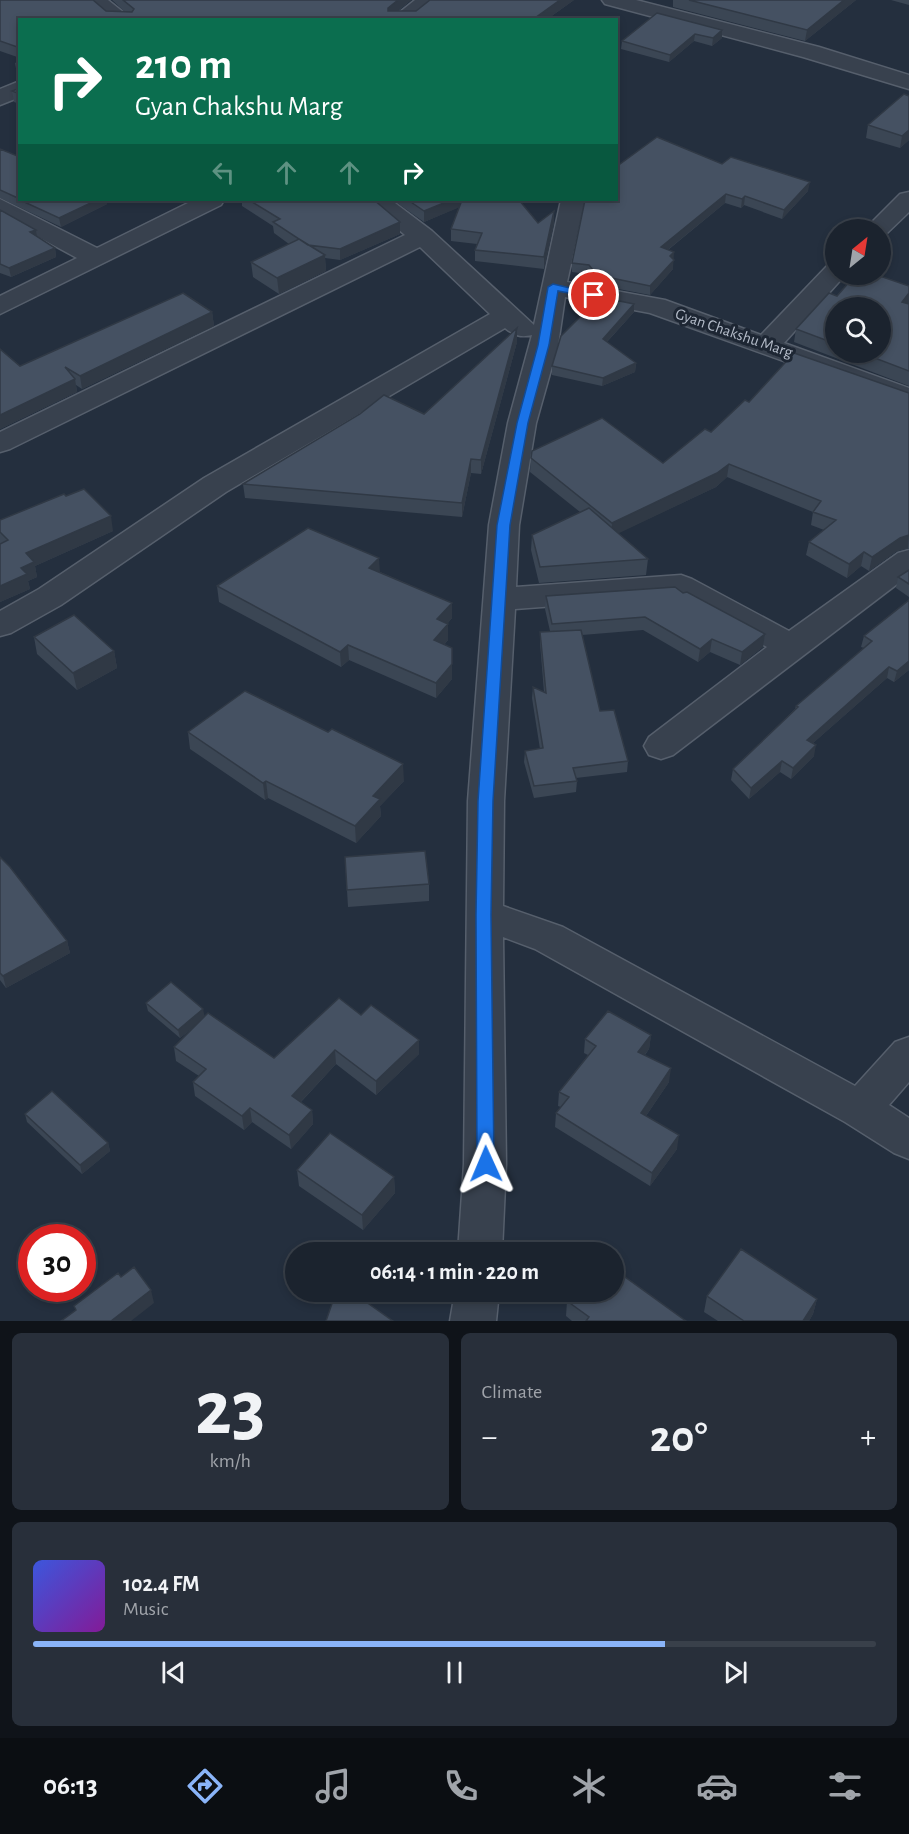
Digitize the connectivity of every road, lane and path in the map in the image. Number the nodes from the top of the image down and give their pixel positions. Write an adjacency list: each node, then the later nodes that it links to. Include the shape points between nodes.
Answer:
1 (429, 0): 3 (street)
2 (612, 0): 4 (street); 5 (street)
3 (403, 18)
4 (608, 18)
5 (909, 82)
6 (18, 89): 7 (street)
7 (0, 98)
8 (909, 199): 13 (street)
9 (210, 201): 15 (street)
10 (377, 201): 14 (street)
11 (573, 201): 17 (street)
12 (0, 206): 15 (street)
13 (888, 219)
14 (423, 236): 19 (street); 23 (street)
15 (97, 258): 18 (street)
16 (825, 283): 21 (street)
17 (553, 287): 20 (street); 21 (street, Gyan Chakshu Marg, via 656,306)
18 (0, 306)
19 (506, 316): 20 (street); 26 (street, via 215,486 50,597)
20 (544, 345): 25 (street, via 522,423 504,525)
21 (767, 345): 22 (street, Gyan Chakshu Marg)
22 (909, 398)
23 (0, 443)
24 (909, 560): 27 (street)
25 (500, 599): 27 (street, via 681,586); 29 (street, via 486,801)
26 (0, 625)
27 (791, 646): 28 (street)
28 (661, 746)
29 (483, 915): 31 (street, via 549,938); 33 (street, via 486,1164)
30 (909, 1054): 31 (street)
31 (860, 1109): 32 (street)
32 (909, 1140)
33 (481, 1242)
34 (476, 1302): 35 (street)
35 (473, 1321)

